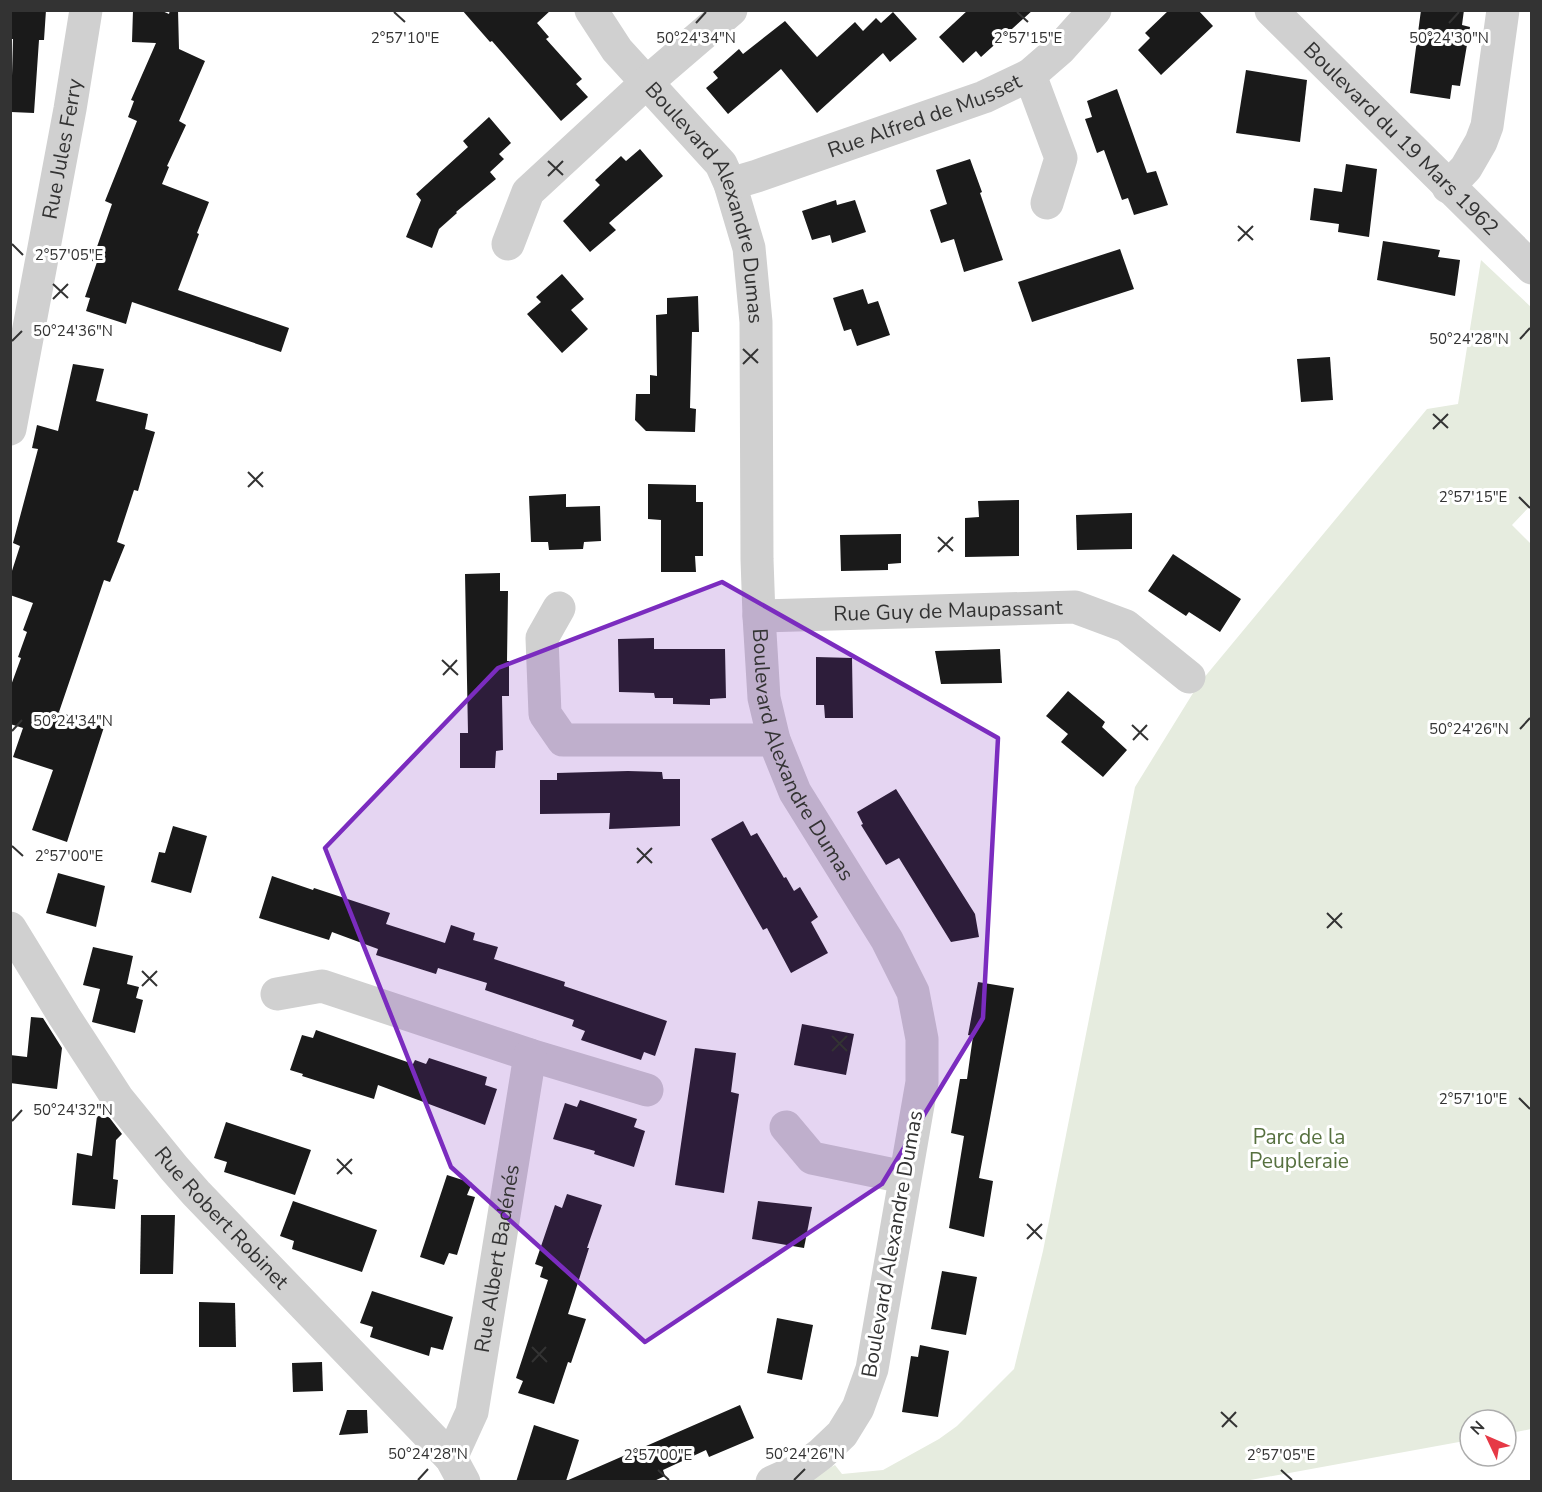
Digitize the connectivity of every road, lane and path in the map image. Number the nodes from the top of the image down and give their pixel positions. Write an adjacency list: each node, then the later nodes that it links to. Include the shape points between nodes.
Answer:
1 (86, 10): 14 (street, Rue Jules Ferry)
2 (591, 10): 8 (street, Boulevard Alexandre Dumas, via 617,50)
3 (730, 10): 8 (street)
4 (1095, 10): 7 (street, Rue Alfred de Musset, via 1060,50)
5 (1271, 10): 10 (street, Boulevard du 19 Mars 1962)
6 (1503, 10): 10 (street, via 1486,126 1466,168)
7 (1030, 75): 9 (street, Rue Alfred de Musset, via 984,97); 11 (street, via 1061,158)
8 (646, 83): 9 (street, Boulevard Alexandre Dumas, via 715,156); 12 (street, via 528,192)
9 (730, 184): 16 (street, Boulevard Alexandre Dumas, via 749,248 756,322)
10 (1449, 187): 13 (street, Boulevard du 19 Mars 1962)
11 (1047, 203)
12 (508, 244)
13 (1532, 268)
14 (10, 429)
15 (560, 608): 18 (street, via 542,638 544,714 563,740)
16 (759, 615): 17 (street, Rue Guy de Maupassant, via 1075,607 1126,626); 18 (street, Boulevard Alexandre Dumas, via 764,698)
17 (1189, 677)
18 (774, 740): 24 (street, Boulevard Alexandre Dumas, via 795,792 886,940 913,992 922,1040 922,1082)
19 (10, 928): 25 (street, Rue Robert Robinet, via 118,1099 174,1168)
20 (277, 994): 21 (street, via 322,986)
21 (530, 1055): 22 (street); 25 (street, Rue Albert Badénés, via 472,1412)
22 (647, 1090)
23 (786, 1127): 24 (street, via 812,1158)
24 (904, 1178): 26 (street, Boulevard Alexandre Dumas, via 872,1369 858,1408 842,1434 821,1454)
25 (458, 1470)
26 (772, 1482)

